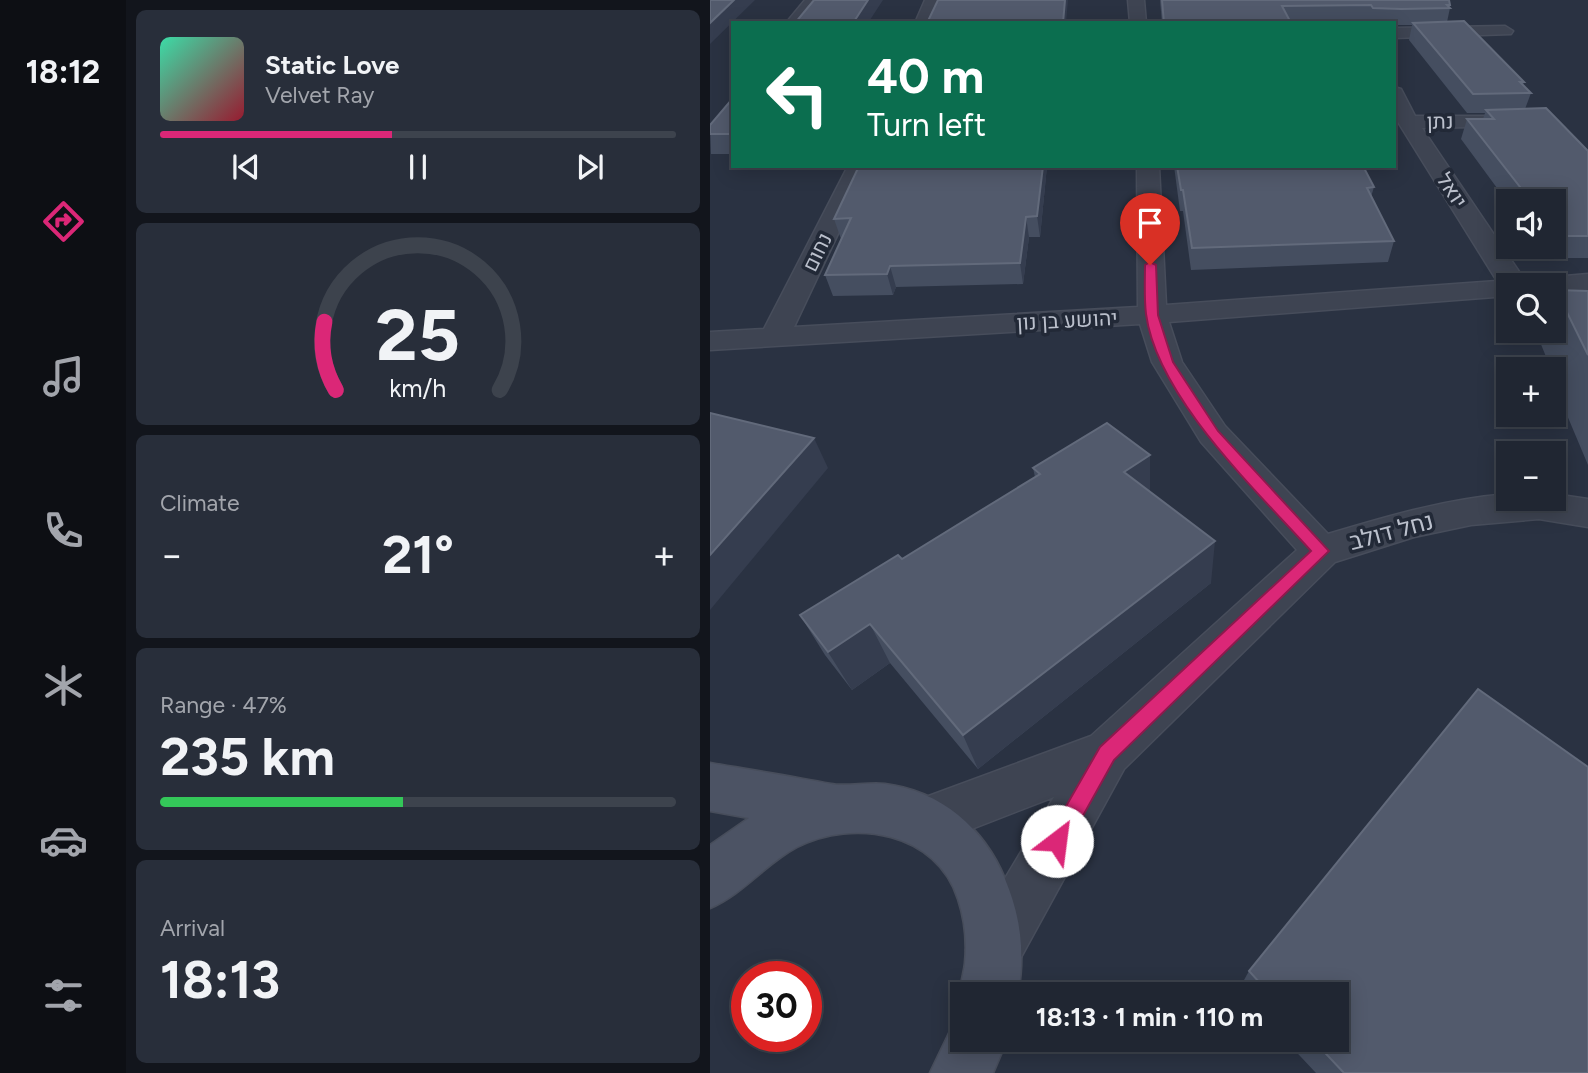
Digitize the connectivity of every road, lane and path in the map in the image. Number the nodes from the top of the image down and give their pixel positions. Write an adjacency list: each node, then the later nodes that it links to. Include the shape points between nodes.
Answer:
1 (813, 0): 4 (street)
2 (933, 0): 5 (street)
3 (1136, 0): 6 (street)
4 (796, 21)
5 (925, 21)
6 (1138, 21)
7 (1505, 31): 8 (street)
8 (1396, 33)
9 (1399, 106): 10 (street, נתן); 13 (street, יואל)
10 (1542, 119)
11 (858, 168): 18 (street, נחום)
12 (1148, 168): 17 (street)
13 (1506, 273)
14 (1587, 282): 15 (street)
15 (1566, 283)
16 (1496, 289): 17 (street, יהושע בן נון)
17 (1152, 315): 18 (street, יהושע בן נון); 21 (street, via 1167,362 1213,434)
18 (774, 338): 19 (street, יהושע בן נון)
19 (710, 341)
20 (1587, 513): 21 (street, נחל דולב, via 1540,505 1471,511)
21 (1321, 551): 22 (street, נחל דולב)
22 (1107, 753): 25 (street, נחל דולב); 27 (street, נחל דולב)
23 (710, 787): 24 (street)
24 (834, 809): 25 (street, via 884,808); 26 (street, via 767,835)
25 (925, 822): 27 (street, via 950,840 973,868 984,892 991,918)
26 (710, 881)
27 (992, 972)
28 (971, 1052): 29 (street)
29 (961, 1073)

